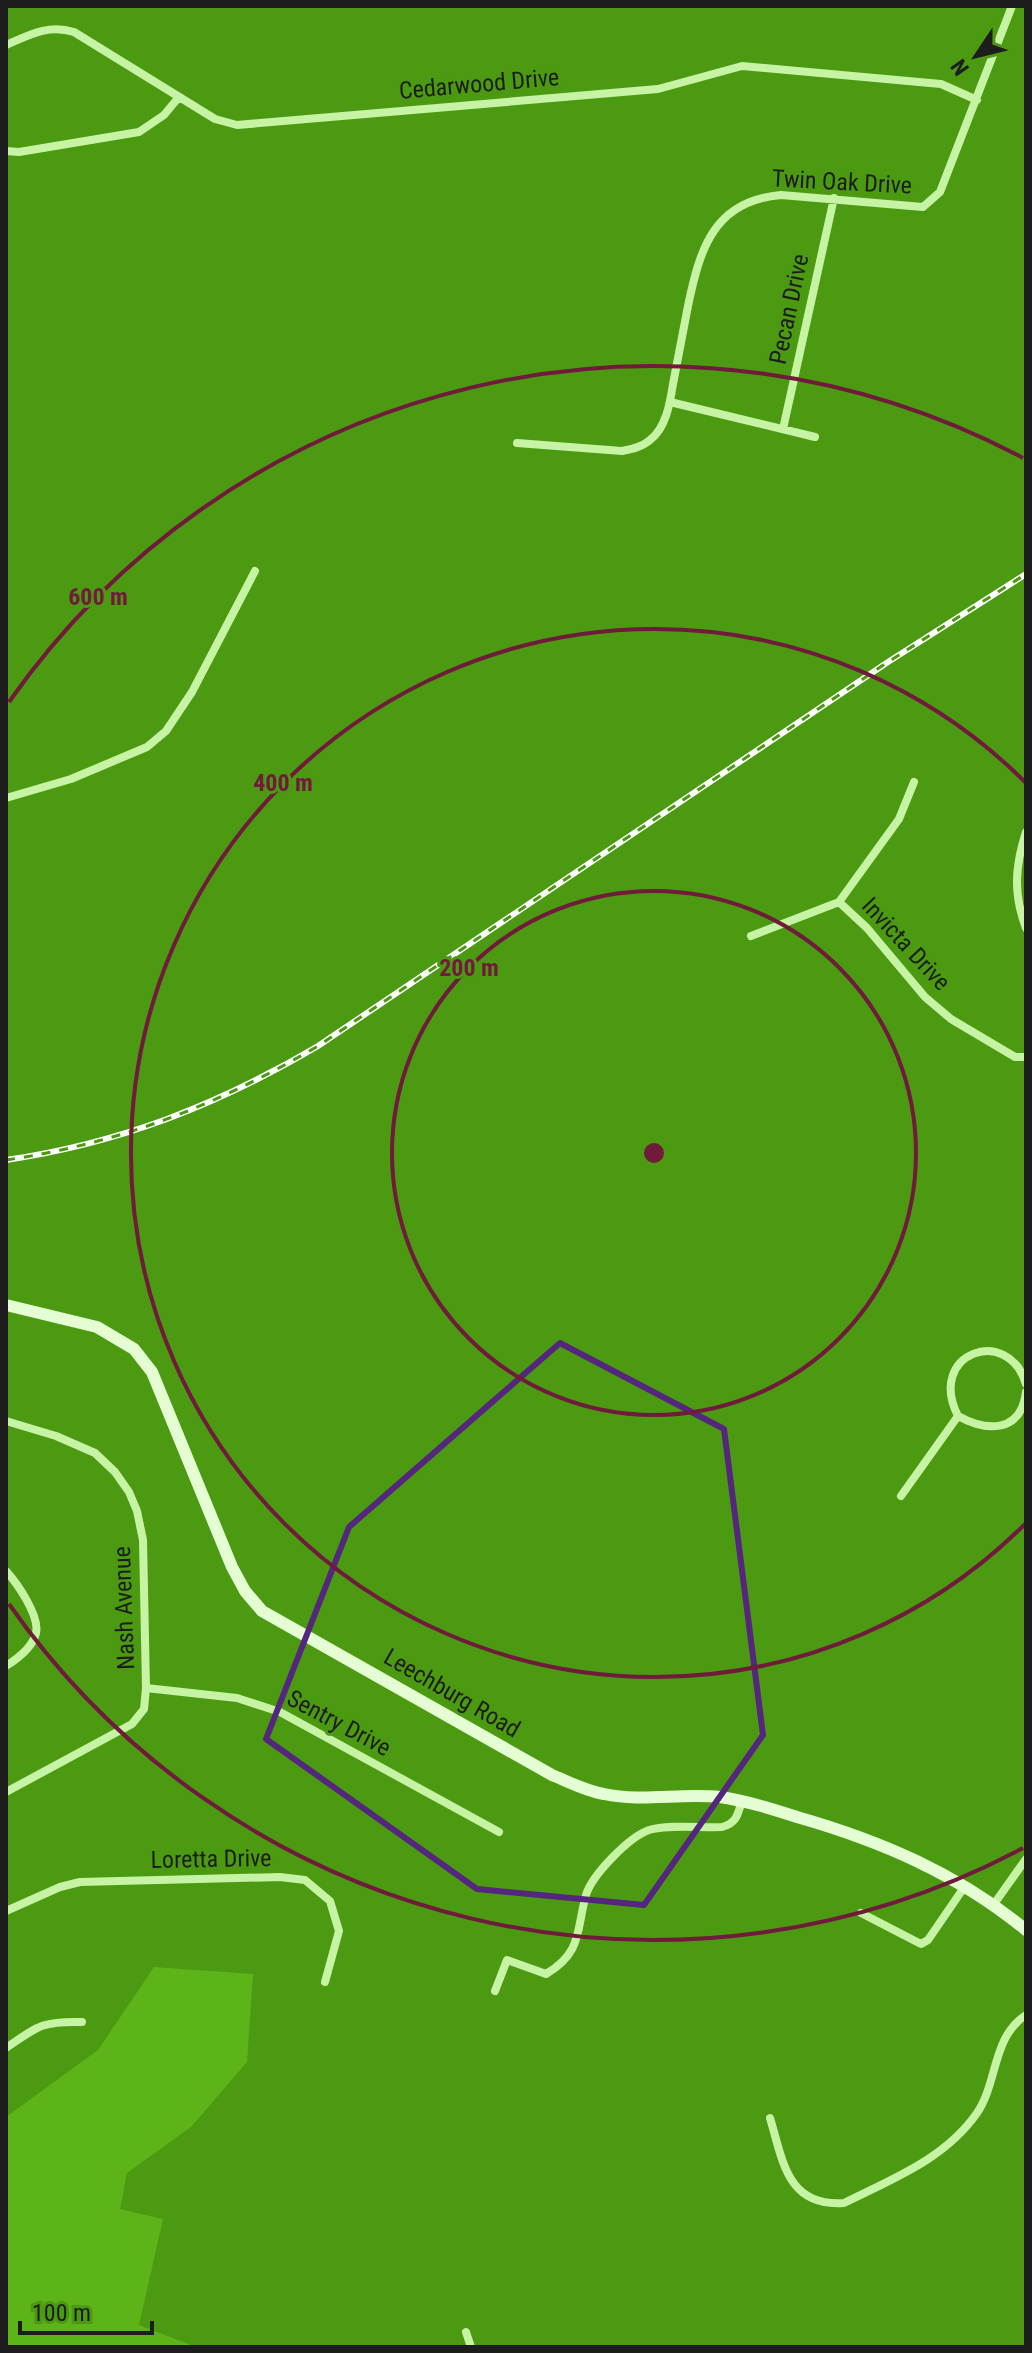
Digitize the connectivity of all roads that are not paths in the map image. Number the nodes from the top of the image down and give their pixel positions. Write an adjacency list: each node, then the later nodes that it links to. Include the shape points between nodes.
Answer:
1 (1012, 6): 4 (street, Twin Oak Drive)
2 (6, 45): 3 (street, Cedarwood Drive, via 56,27 74,32)
3 (179, 97): 4 (street, Cedarwood Drive, via 215,119 237,125 658,89 742,66 941,84); 5 (street, via 139,132)
4 (977, 100): 6 (street, Twin Oak Drive, via 940,192 929,204)
5 (6, 151)
6 (834, 198): 7 (street, Twin Oak Drive, via 763,196 742,204 715,228 696,267); 8 (street, Pecan Drive)
7 (670, 402): 8 (street); 10 (street, Twin Oak Drive, via 661,428 638,448)
8 (783, 429): 9 (street)
9 (815, 437)
10 (517, 443)
11 (255, 571): 13 (street, via 166,731 134,753)
12 (914, 782): 15 (street, via 899,819)
13 (6, 798)
14 (1026, 832): 16 (street, via 1016,878)
15 (839, 902): 17 (street, Invicta Drive); 18 (street, Invicta Drive, via 951,1019 1015,1057)
16 (1026, 928)
17 (751, 936)
18 (1026, 1057)
19 (6, 1305): 30 (street, Leechburg Road, via 97,1327 134,1349 152,1372 232,1567 262,1611 552,1775 586,1789 632,1797)
20 (1026, 1384): 23 (street, via 1015,1362 1003,1354 972,1354 956,1368 950,1383)
21 (1026, 1392): 22 (street)
22 (1023, 1412): 23 (street, via 993,1428)
23 (958, 1416): 25 (street)
24 (6, 1421): 28 (street, Nash Avenue, via 95,1453 129,1492 143,1540)
25 (901, 1496)
26 (6, 1571): 27 (street, via 36,1623 36,1634)
27 (6, 1666)
28 (146, 1688): 29 (street, Nash Avenue, via 144,1709 132,1724); 31 (street, Sentry Drive, via 237,1698 280,1712)
29 (6, 1792)
30 (742, 1800): 33 (street, Leechburg Road, via 850,1833); 39 (street, via 731,1824 652,1829 634,1837 594,1880 580,1932 558,1967 546,1974 507,1960)
31 (499, 1832)
32 (1026, 1859): 34 (street)
33 (966, 1885): 34 (street, Leechburg Road); 36 (street, via 921,1944)
34 (994, 1904): 37 (street, Leechburg Road)
35 (6, 1911): 38 (street, Loretta Drive, via 80,1882 305,1880 322,1891 336,1915 339,1931)
36 (861, 1913)
37 (1026, 1930)
38 (325, 1982)
39 (495, 1991)
40 (1025, 2018): 43 (street, via 1004,2037 988,2093 950,2143 926,2162 844,2203 815,2201 797,2189 784,2168)
41 (82, 2022): 42 (street, via 42,2024)
42 (6, 2048)
43 (770, 2118)
44 (466, 2332): 45 (street)
45 (471, 2347)

